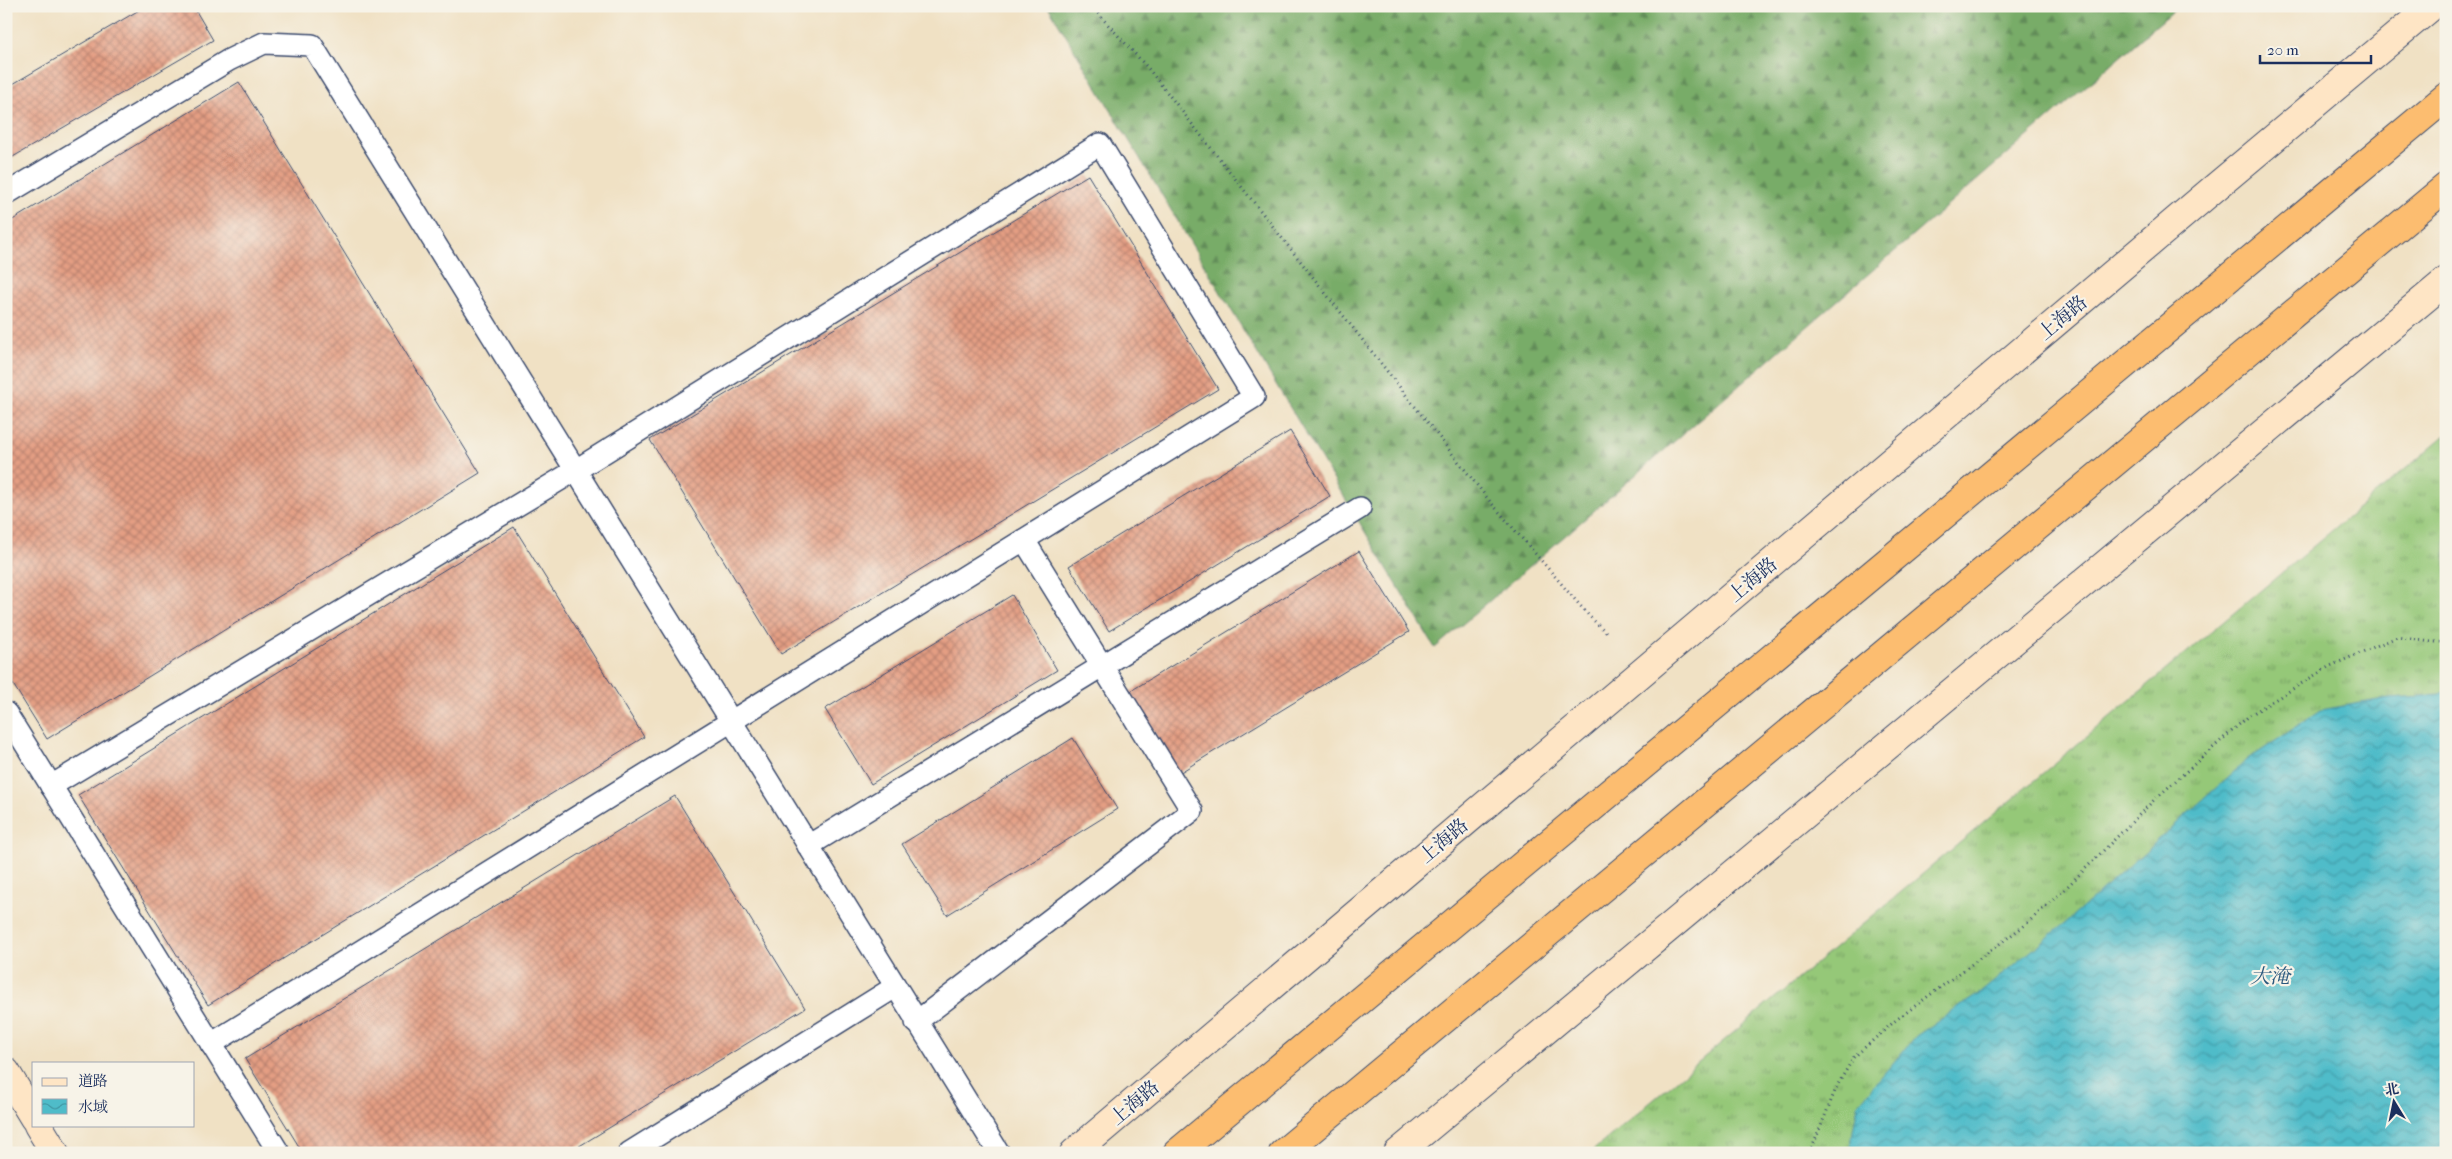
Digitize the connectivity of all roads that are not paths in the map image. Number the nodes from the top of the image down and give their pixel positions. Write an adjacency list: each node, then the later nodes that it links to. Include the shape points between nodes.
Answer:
1 (2432, 6): 24 (main road, 上海路)
2 (2446, 97): 25 (highway)
3 (2446, 187): 26 (highway)
4 (6, 194): 6 (lane, via 229,60 264,43 312,45)
5 (2446, 281): 27 (main road)
6 (576, 470): 8 (lane, via 1100,144 1254,397); 11 (lane); 12 (lane)
7 (1360, 508): 9 (lane)
8 (1024, 540): 9 (lane); 11 (lane)
9 (1101, 665): 13 (lane); 15 (lane, via 1192,811)
10 (6, 712): 12 (lane)
11 (731, 722): 13 (lane); 16 (lane)
12 (52, 786): 16 (lane)
13 (808, 846): 14 (lane)
14 (895, 987): 15 (lane); 22 (lane)
15 (916, 1022): 23 (lane)
16 (211, 1044): 21 (lane)
17 (6, 1072): 18 (main road)
18 (32, 1115)
19 (39, 1126): 20 (main road)
20 (55, 1153)
21 (279, 1153)
22 (629, 1153)
23 (999, 1153)
24 (1074, 1153)
25 (1177, 1153)
26 (1283, 1153)
27 (1398, 1153)

